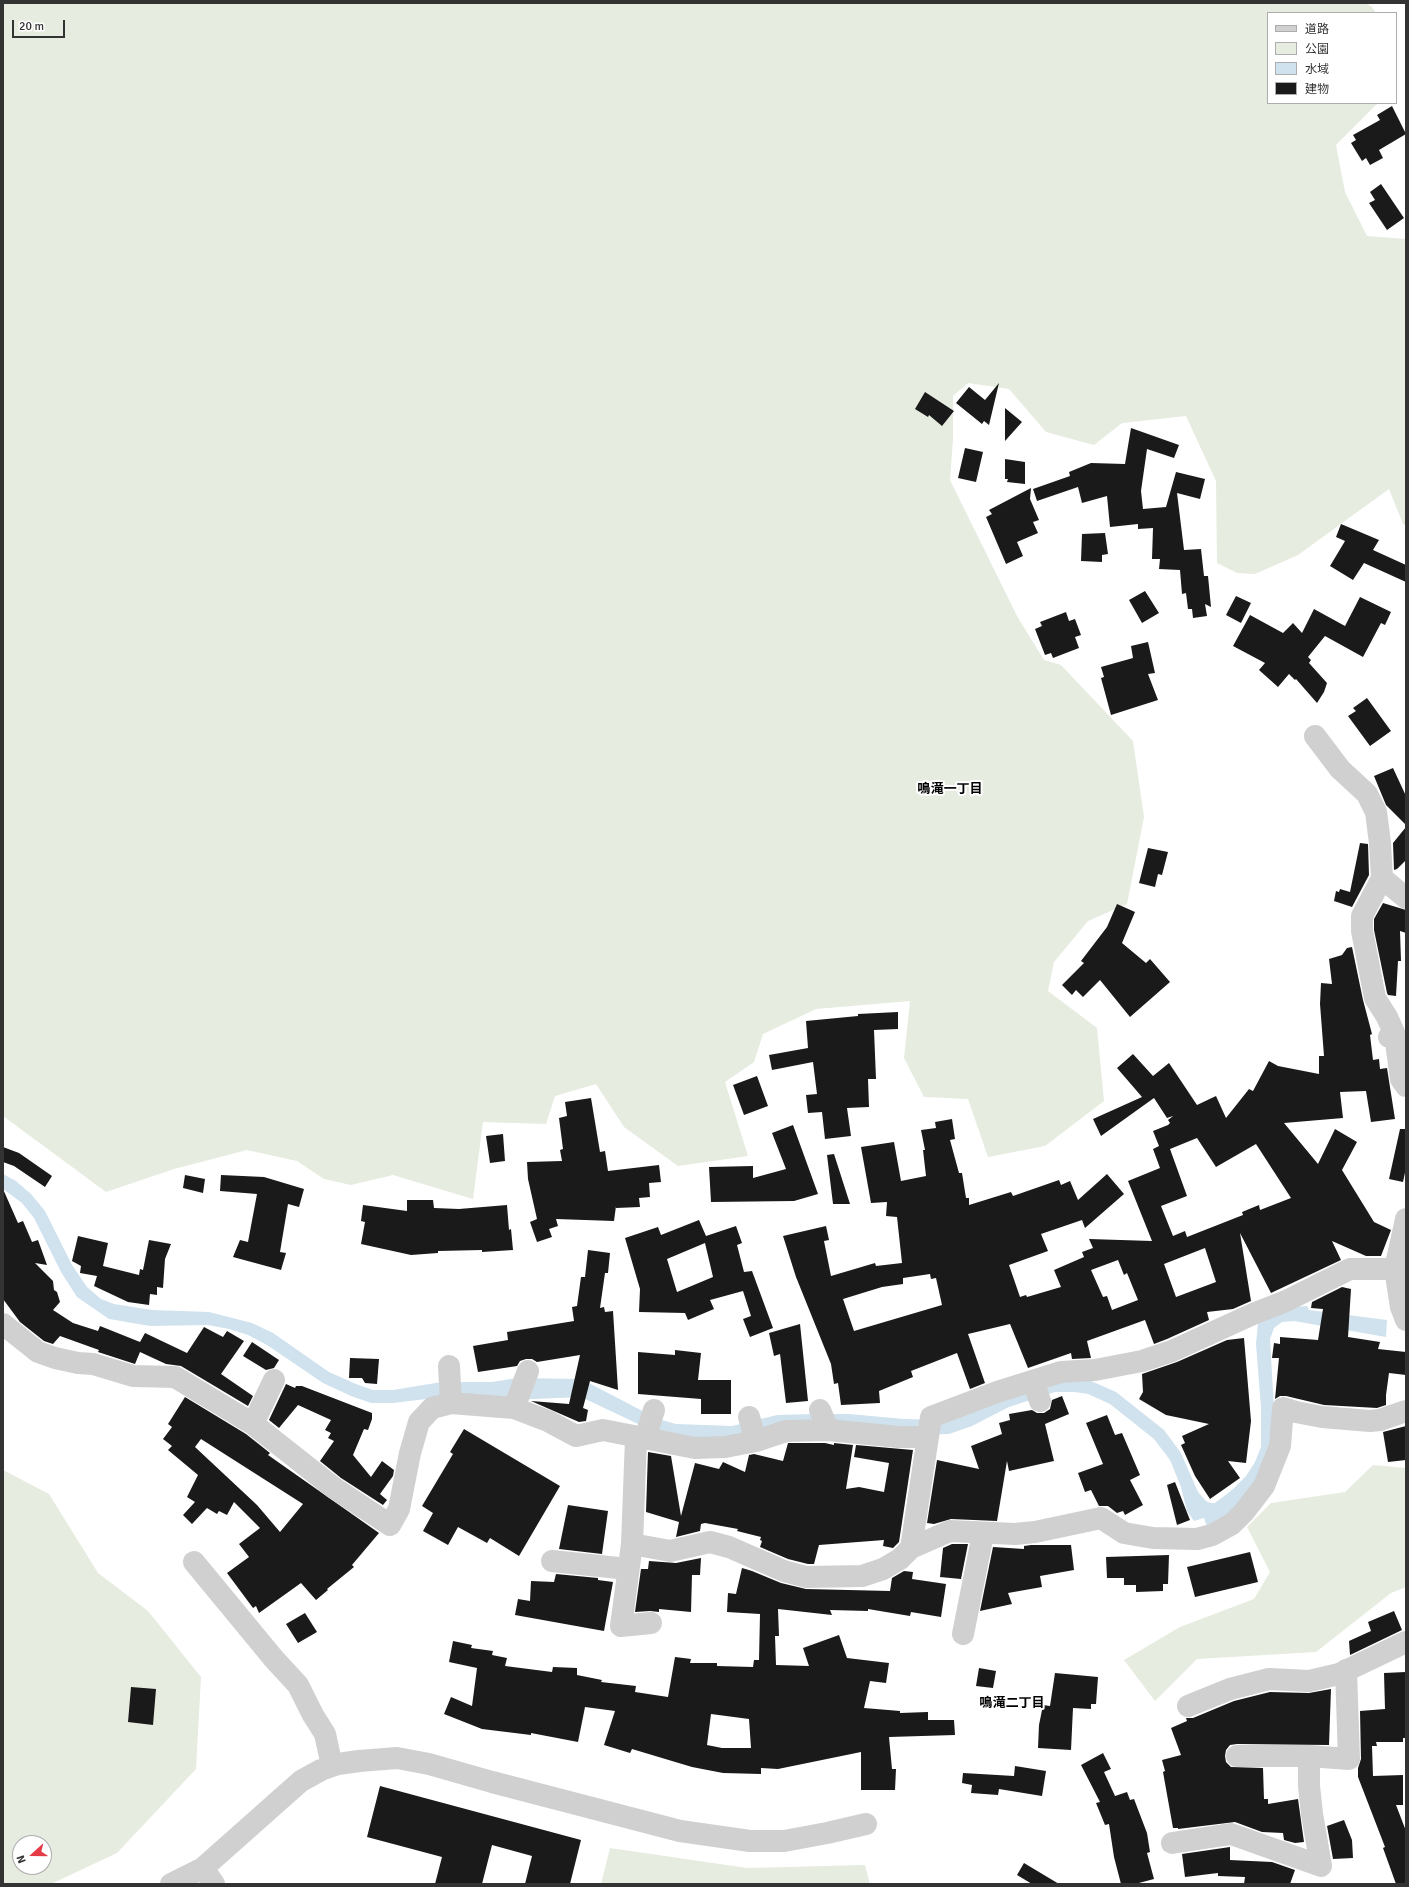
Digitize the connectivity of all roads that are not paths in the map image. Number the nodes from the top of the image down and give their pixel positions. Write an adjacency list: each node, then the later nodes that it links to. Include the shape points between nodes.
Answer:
1 (1316, 736): 2 (street, via 1340,769 1367,794 1376,812)
2 (1382, 878): 3 (street); 4 (street, via 1362,916 1362,931 1375,998 1387,1018 1401,1079)
3 (1406, 898)
4 (1406, 1086)
5 (1406, 1219): 6 (street)
6 (1395, 1269): 7 (street); 12 (street, via 1350,1269 1286,1301 1172,1351 1142,1361 1095,1370 1061,1372)
7 (1405, 1318)
8 (3, 1324): 19 (street, via 38,1352 55,1358 93,1364 133,1376 175,1377)
9 (449, 1366): 14 (street)
10 (528, 1371): 15 (street)
11 (274, 1380): 19 (street)
12 (1033, 1381): 13 (street); 20 (street, via 997,1392)
13 (1040, 1401)
14 (450, 1403): 15 (street); 19 (street, via 432,1408 419,1422 410,1452 399,1509 390,1525 334,1488)
15 (514, 1408): 21 (street, via 548,1421 576,1436 603,1430)
16 (820, 1410): 22 (street)
17 (1406, 1411): 24 (street, via 1380,1420 1370,1420 1322,1417 1283,1408 1280,1446 1264,1486 1232,1524 1212,1535 1197,1539 1153,1538 1124,1533 1102,1518 1035,1532)
18 (749, 1417): 23 (street)
19 (253, 1424)
20 (930, 1427): 22 (street, via 899,1436); 26 (street)
21 (646, 1429): 23 (street, via 695,1448 725,1447); 25 (street)
22 (828, 1430): 23 (street, via 786,1431)
23 (756, 1441)
24 (982, 1534): 26 (street, via 950,1531); 31 (street)
25 (632, 1544): 26 (street, via 670,1551 710,1542 784,1572 806,1577 862,1576 883,1569 900,1559); 29 (street)
26 (911, 1548)
27 (552, 1561): 29 (street)
28 (194, 1562): 37 (street, via 274,1659 298,1684 313,1716 325,1734)
29 (628, 1570): 30 (street, via 620,1626)
30 (651, 1623)
31 (963, 1634)
32 (1406, 1642): 33 (street)
33 (1346, 1670): 34 (street, via 1309,1681 1269,1679 1230,1689); 36 (street, via 1349,1759)
34 (1188, 1706)
35 (1237, 1756): 36 (street)
36 (1309, 1756): 39 (street, via 1312,1814 1321,1866 1231,1834)
37 (332, 1766): 38 (street, via 397,1758 429,1764 680,1830 750,1841 784,1841); 40 (street, via 301,1781)
38 (866, 1824)
39 (1172, 1842)
40 (208, 1876): 41 (street)
41 (171, 1884)

